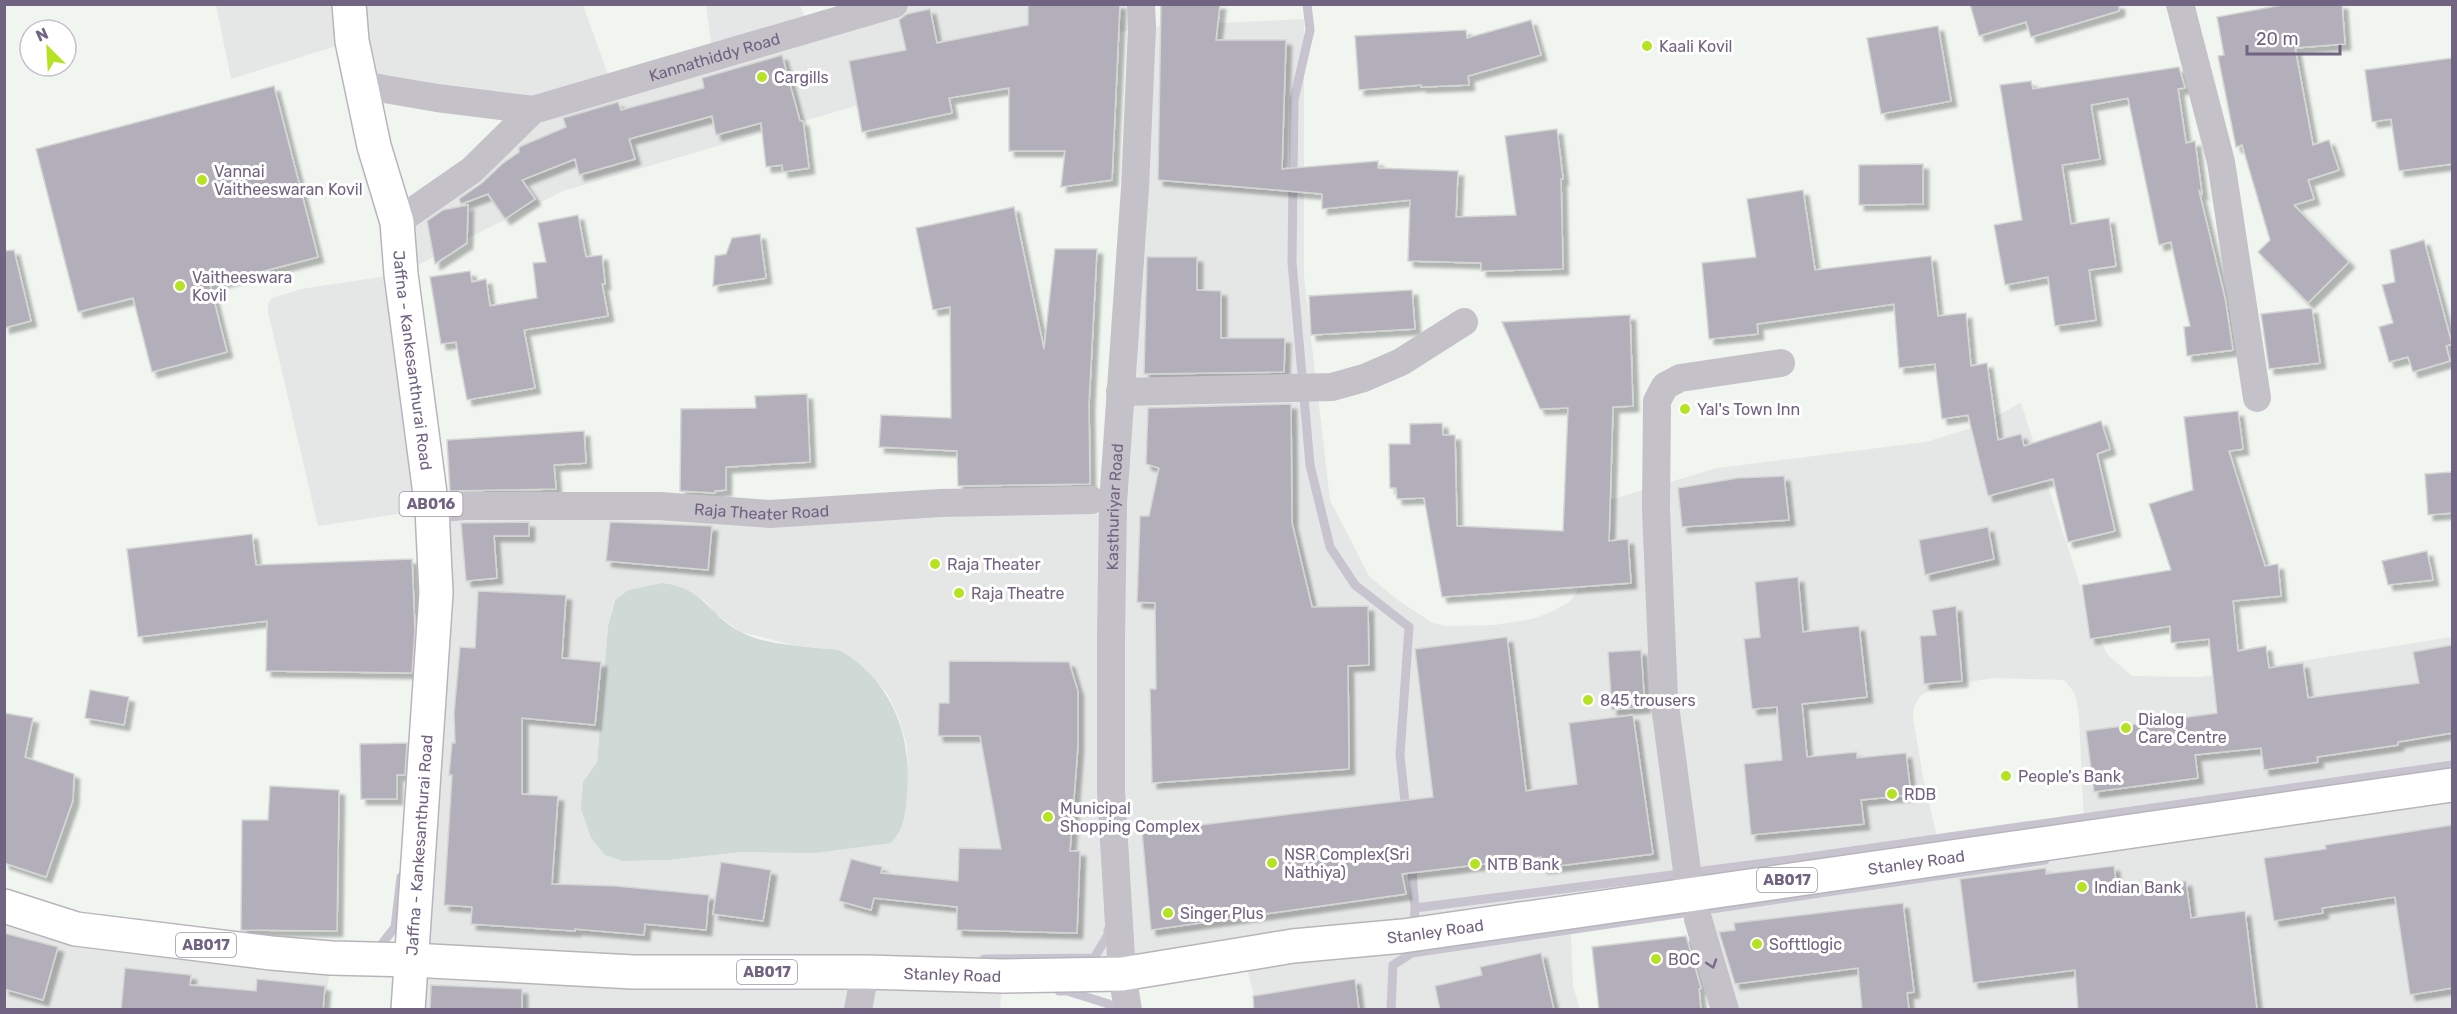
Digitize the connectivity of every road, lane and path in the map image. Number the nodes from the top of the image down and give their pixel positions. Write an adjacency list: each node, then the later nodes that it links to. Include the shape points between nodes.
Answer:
1 (349, 4): 5 (main road, Jaffna - Kankesanthurai Road / AB016)
2 (894, 4): 6 (street, Kannathiddy Road)
3 (1141, 4): 10 (street, Kasthuriyar Road, via 1135,188)
4 (2180, 4): 11 (street, via 2222,162)
5 (361, 86): 6 (street); 7 (main road, Jaffna - Kankesanthurai Road / AB016)
6 (533, 110): 7 (street, via 472,170)
7 (397, 222): 13 (main road, Jaffna - Kankesanthurai Road / AB016)
8 (1464, 322): 10 (street, via 1401,362 1332,387)
9 (1781, 363): 16 (street, via 1680,378 1665,386 1657,401 1656,510 1664,698)
10 (1120, 392): 19 (street, Kasthuriyar Road, via 1113,503 1111,649 1112,791)
11 (2257, 398)
12 (1091, 500): 13 (street, Raja Theater Road, via 940,503 770,514 660,506)
13 (432, 509): 17 (main road, Jaffna - Kankesanthurai Road / AB016, via 436,593)
14 (2452, 785): 16 (main road, Stanley Road / AB017, via 2109,836)
15 (4, 906): 17 (main road, AB017, via 76,929 271,953)
16 (1694, 906): 19 (main road, Stanley Road / AB017, via 1293,946); 23 (street, one-way to 23)
17 (412, 960): 18 (main road, Stanley Road / AB017, via 633,972); 20 (main road, Jaffna - Kankesanthurai Road / AB016)
18 (865, 972): 19 (main road, Stanley Road / AB017); 21 (street)
19 (1122, 974): 22 (street, Kasthuriyar Road)
20 (408, 1010)
21 (858, 1010)
22 (1128, 1010)
23 (1725, 1010)

